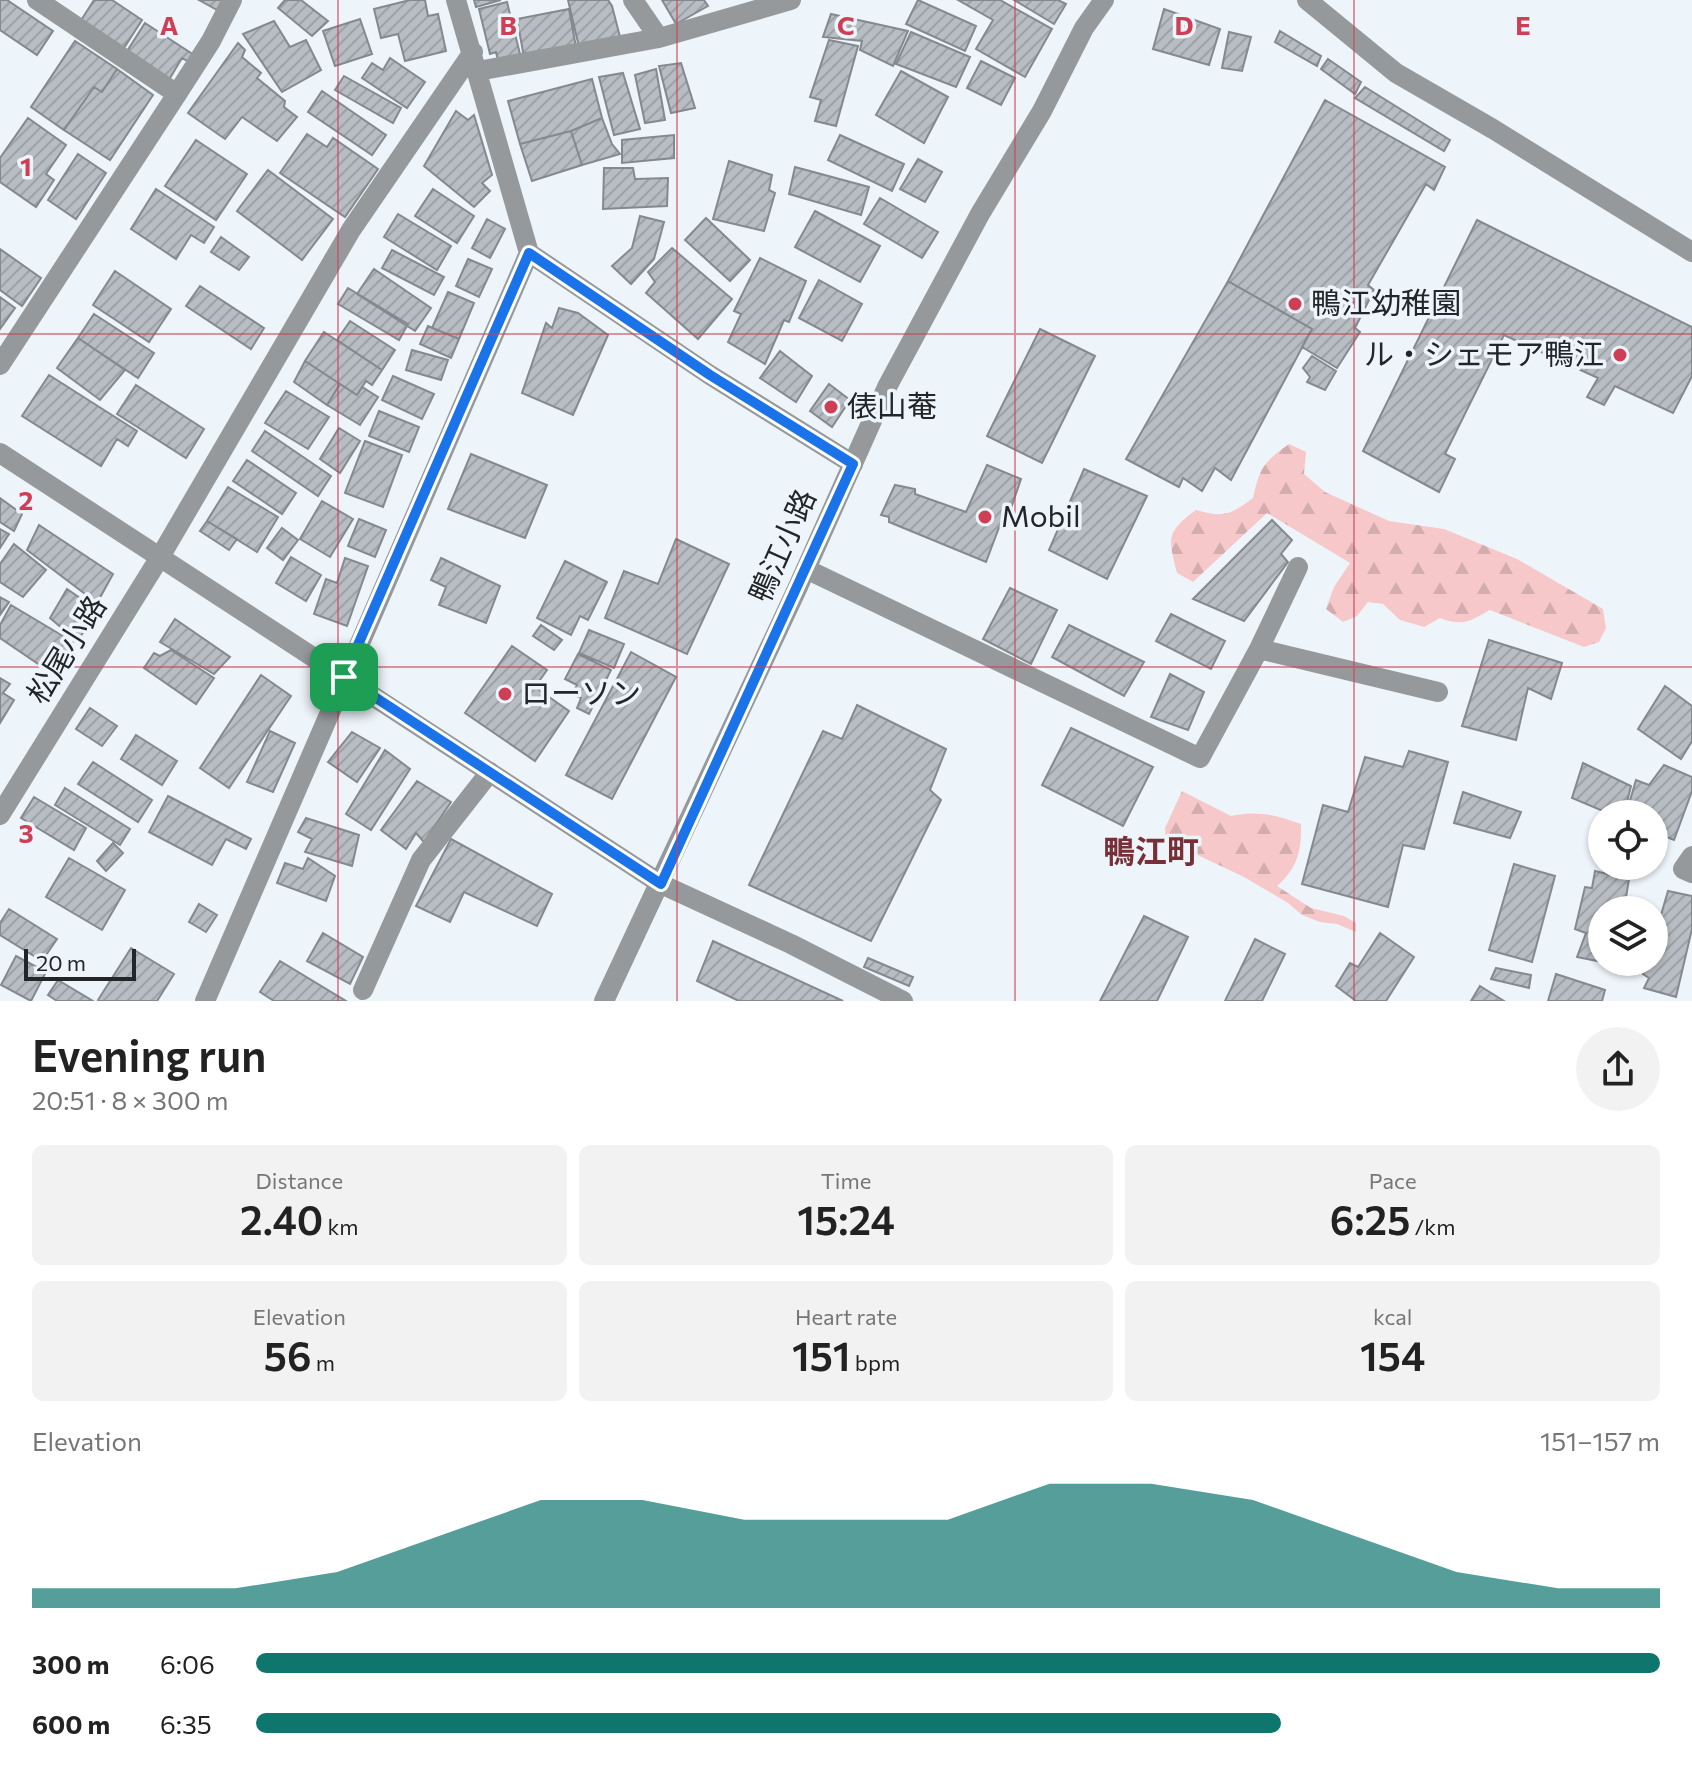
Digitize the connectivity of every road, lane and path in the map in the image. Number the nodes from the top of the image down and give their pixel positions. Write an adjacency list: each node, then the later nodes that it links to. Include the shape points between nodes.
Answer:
1 (37, 0): 10 (street)
2 (232, 0): 10 (street)
3 (456, 0): 9 (street)
4 (633, 0): 8 (street)
5 (791, 0): 8 (street)
6 (1104, 0): 15 (street, 鴨江小路, via 980,214 887,387)
7 (1307, 0): 11 (street, via 1396,73)
8 (659, 38): 9 (street)
9 (476, 62): 12 (street); 16 (street, 松尾小路, via 351,230)
10 (177, 94): 13 (street)
11 (1692, 252)
12 (529, 253): 15 (street); 20 (street)
13 (0, 365)
14 (0, 453): 16 (street)
15 (853, 464): 18 (street, 鴨江小路)
16 (160, 557): 20 (street); 23 (street, 松尾小路)
17 (1298, 567): 19 (street)
18 (806, 569): 19 (street, via 1200,758); 26 (street, 鴨江小路)
19 (1259, 649): 21 (street)
20 (344, 677): 22 (street); 28 (street)
21 (1438, 692)
22 (490, 772): 26 (street); 27 (street, via 421,860)
23 (0, 815)
24 (1692, 856): 25 (street, via 1683,869)
25 (1692, 873)
26 (661, 884): 29 (street, 鴨江小路); 30 (street)
27 (363, 990)
28 (205, 1001)
29 (604, 1001)
30 (903, 1001)

